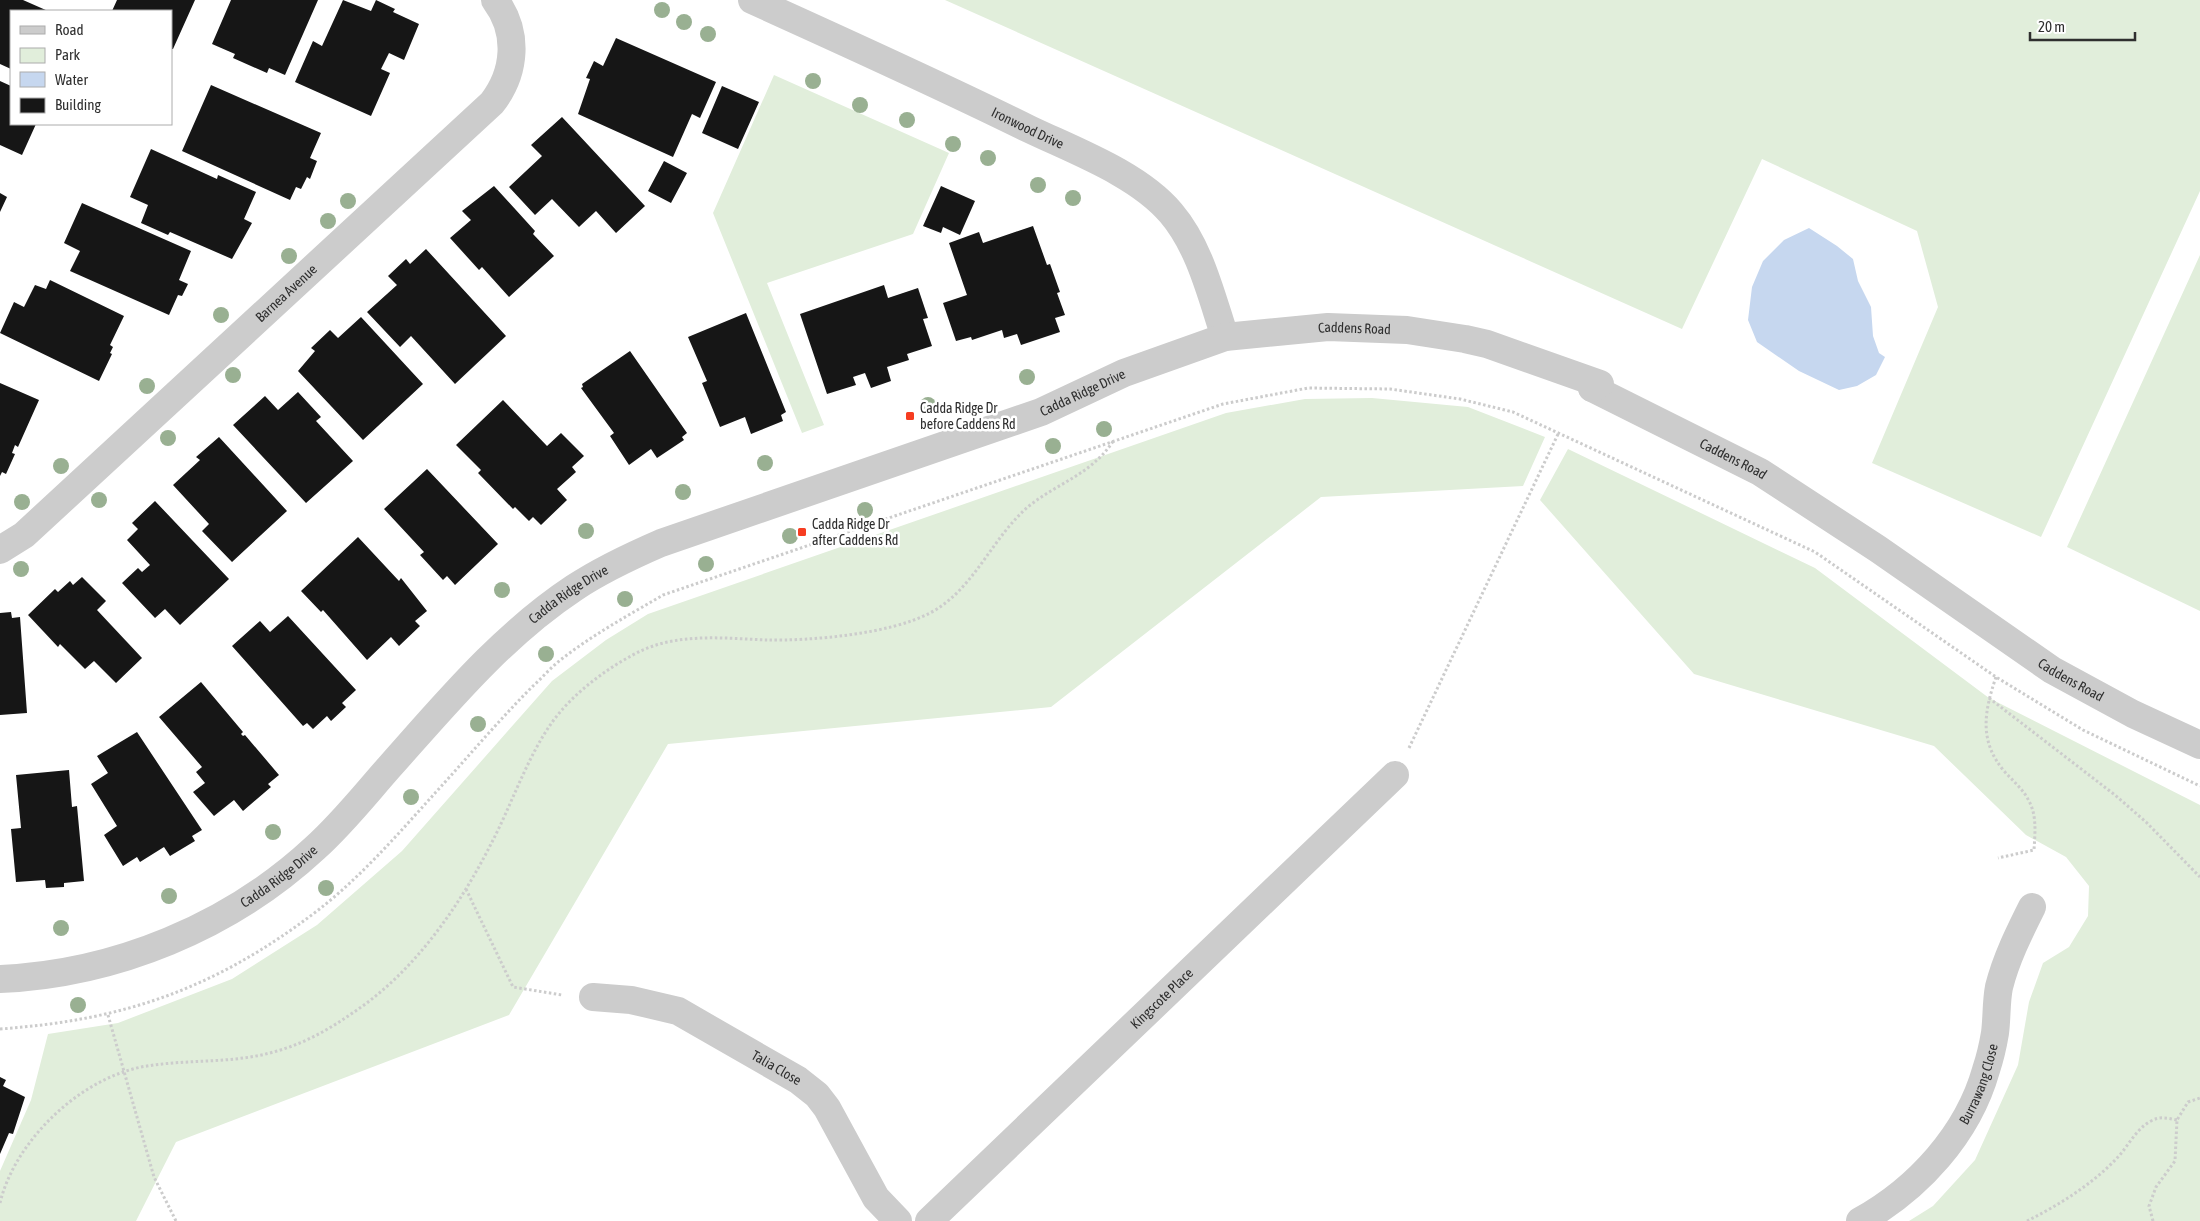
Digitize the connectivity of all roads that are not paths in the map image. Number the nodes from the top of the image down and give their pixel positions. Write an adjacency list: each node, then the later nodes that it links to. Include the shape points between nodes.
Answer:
1 (752, 0): 3 (street, Ironwood Drive)
2 (497, 3): 5 (street, Barnea Avenue, via 511,34 511,61 506,82 492,103 24,535)
3 (794, 9): 4 (street, Ironwood Drive, via 1088,157 1155,197 1180,225 1197,256)
4 (1225, 337): 6 (street, Caddens Road, via 1328,327 1415,331 1487,344 1600,384 1592,388 1730,456 1789,490 2052,670 2133,714); 9 (street, Cadda Ridge Drive, via 1124,373 1040,412 698,529 616,564 574,588 516,632 475,672 316,847 240,905 184,935 125,958 69,970)
5 (0, 550)
6 (2200, 745)
7 (1396, 775): 12 (street, Kingscote Place)
8 (2032, 906): 13 (street, Burrawang Close, via 2005,966 1991,1052 1968,1113 1920,1177 1884,1207)
9 (0, 979)
10 (593, 998): 11 (street, Talia Close, via 631,1000 678,1011 798,1080 827,1108 876,1198)
11 (898, 1221)
12 (930, 1221)
13 (1860, 1221)

